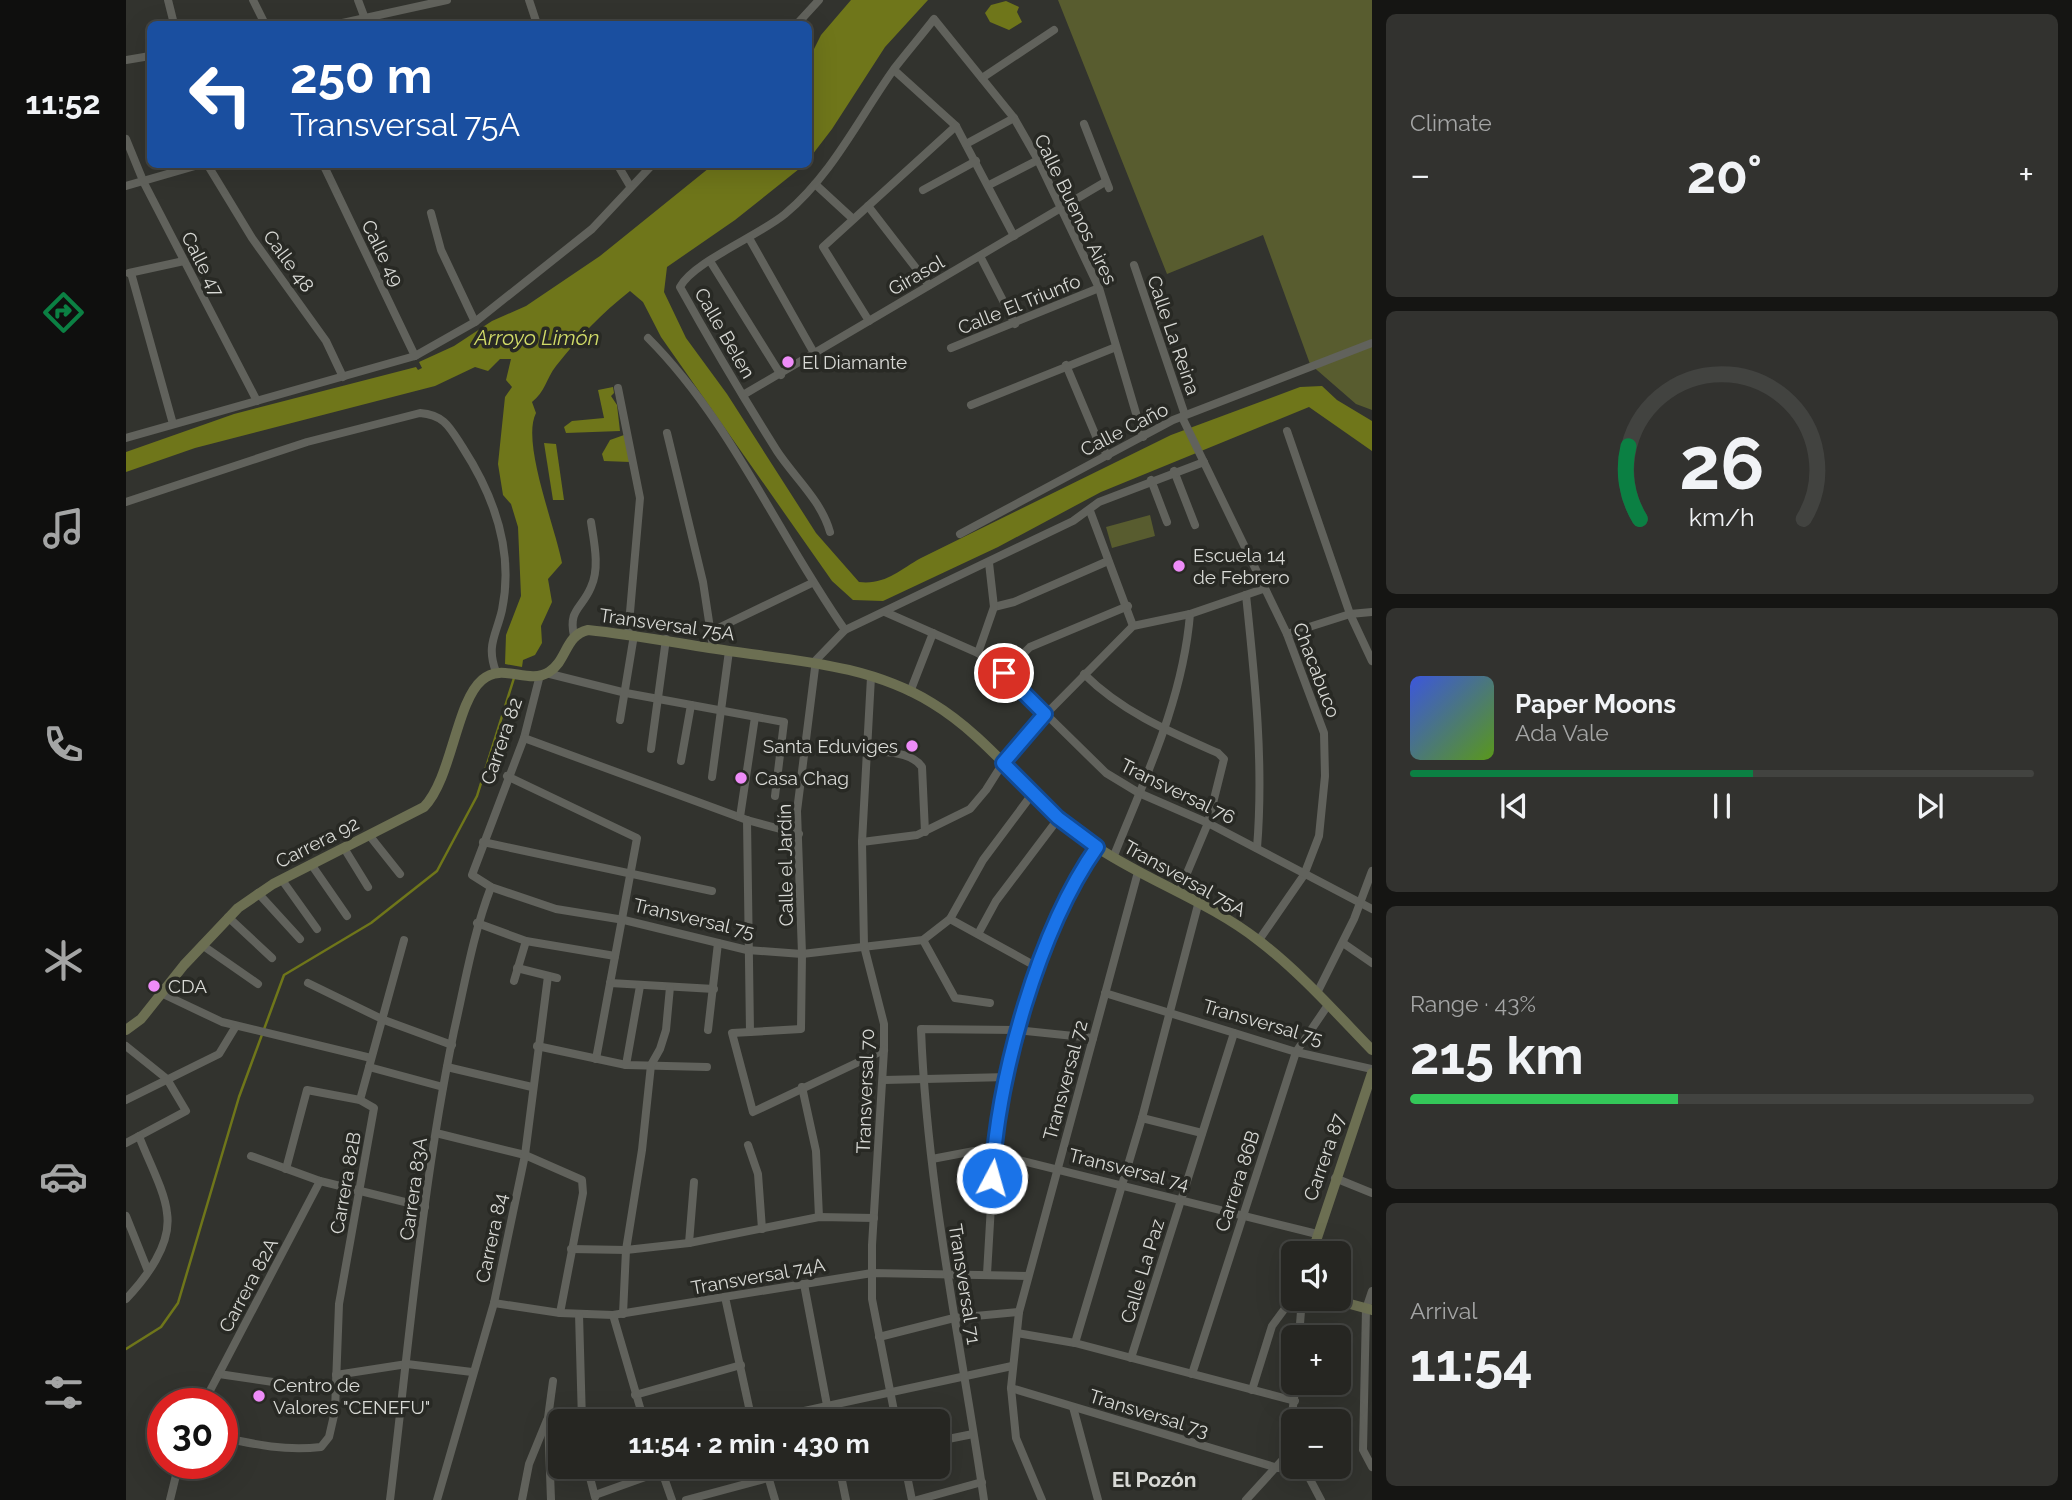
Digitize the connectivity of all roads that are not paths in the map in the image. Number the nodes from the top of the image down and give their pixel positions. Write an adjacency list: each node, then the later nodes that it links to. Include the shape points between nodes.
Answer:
1 (168, 0): 8 (street)
2 (253, 0): 9 (street)
3 (358, 0): 10 (street)
4 (447, 0): 7 (street)
5 (529, 0): 11 (street)
6 (820, 0): 12 (street)
7 (422, 3): 10 (street)
8 (173, 21)
9 (264, 21)
10 (366, 21)
11 (536, 21)
12 (800, 21)
13 (1054, 30): 17 (street)
14 (147, 56): 15 (street)
15 (126, 60)
16 (894, 70): 17 (street, Calle Buenos Aires, via 934,19); 20 (street); 31 (street)
17 (982, 78): 18 (street, Calle Buenos Aires)
18 (1014, 118): 22 (street); 23 (street, Calle Buenos Aires)
19 (1084, 124): 37 (street, Girasol, via 1107,185)
20 (956, 126): 22 (street); 36 (street)
21 (126, 139): 30 (street, Calle 47)
22 (966, 144): 24 (street)
23 (1038, 160): 32 (street); 37 (street, Calle Buenos Aires)
24 (976, 161): 32 (street); 35 (street)
25 (192, 168): 30 (street)
26 (208, 168): 60 (street, Calle 48, via 326,341)
27 (325, 168): 57 (street, Calle 49)
28 (619, 168): 34 (street)
29 (649, 168): 34 (street)
30 (144, 183): 33 (street); 43 (street, Calle 47)
31 (814, 184): 39 (street); 41 (street, via 785,214)
32 (989, 185): 40 (street)
33 (126, 186)
34 (630, 186): 49 (street, via 592,229)
35 (923, 190)
36 (868, 206): 39 (street); 47 (street)
37 (1061, 210): 40 (street, Girasol); 48 (street, Calle Buenos Aires)
38 (431, 213): 49 (street, via 441,250)
39 (853, 219): 50 (street, via 823,247)
40 (1014, 236): 42 (street, Girasol)
41 (749, 238): 44 (street); 56 (street)
42 (981, 256): 47 (street, Girasol); 51 (street)
43 (184, 261): 46 (street); 63 (street, Calle 47)
44 (710, 261): 59 (street); 62 (street, Calle Belen, via 680,287)
45 (1134, 265): 65 (street, Calle La Reina)
46 (129, 273): 66 (street)
47 (929, 285): 50 (street, Girasol)
48 (1099, 288): 51 (street, Calle El Triunfo); 54 (street, Calle Buenos Aires)
49 (475, 321): 57 (street)
50 (869, 321): 56 (street, Girasol)
51 (1015, 324): 55 (street, Calle El Triunfo)
52 (648, 338): 84 (street, via 676,366 699,399)
53 (1372, 343): 65 (street, Calle Caño)
54 (1116, 347): 58 (street); 70 (street, Calle Buenos Aires)
55 (951, 348)
56 (814, 353): 59 (street, Girasol)
57 (415, 356): 60 (street)
58 (1066, 365): 64 (street); 71 (street)
59 (781, 375): 62 (street, Girasol)
60 (343, 377): 63 (street)
61 (618, 388): 99 (street, via 640,498)
62 (743, 395): 80 (street, Calle Belen, via 821,509)
63 (257, 401): 66 (street)
64 (971, 405)
65 (1184, 418): 70 (street, Calle Caño); 72 (street, Chacabuco)
66 (173, 424): 69 (street)
67 (1287, 431): 92 (street)
68 (667, 433): 95 (street, via 695,541)
69 (127, 436)
70 (1143, 437): 71 (street, Calle Caño)
71 (1108, 456): 81 (street, Calle Caño)
72 (1202, 460): 73 (street); 85 (street, Chacabuco)
73 (1174, 471): 74 (street); 79 (street)
74 (1151, 480): 76 (street, via 1099,502); 78 (street)
75 (126, 502): 106 (street, via 307,442 420,413 435,414 445,420 477,470 499,522 505,547 505,584 490,646)
76 (1090, 511): 82 (street); 83 (street)
77 (591, 522): 96 (street, via 595,550 592,586 572,615)
78 (1167, 522)
79 (1195, 525)
80 (830, 532)
81 (960, 534)
82 (1108, 561): 87 (street); 88 (street)
83 (989, 563): 88 (street); 89 (street)
84 (812, 583): 94 (street); 95 (street)
85 (1263, 589): 86 (street); 98 (street, Chacabuco)
86 (1246, 596): 91 (street); 140 (street, via 1259,764)
87 (1128, 606): 93 (street); 107 (street, via 1030,647)
88 (994, 607): 103 (street)
89 (885, 612): 94 (street); 97 (street, Transversal 76)
90 (1372, 612): 92 (street)
91 (1190, 614): 93 (street); 119 (street, via 1187,651)
92 (1350, 614): 98 (street); 105 (street)
93 (1133, 626): 109 (street)
94 (845, 630): 104 (street)
95 (710, 632): 101 (street)
96 (577, 634): 99 (street, Transversal 75A); 108 (street, Carrera 82, via 554,667)
97 (933, 634): 103 (street, Transversal 76); 111 (street)
98 (1287, 634): 148 (street, Chacabuco, via 1320,717 1325,752 1319,836)
99 (631, 635): 100 (street, Transversal 75A); 112 (street)
100 (666, 639): 101 (street, Transversal 75A); 113 (street)
101 (713, 648): 102 (street, Transversal 75A)
102 (729, 651): 104 (street, Transversal 75A); 115 (street)
103 (978, 653): 107 (street, Transversal 76)
104 (816, 660): 110 (street, Transversal 75A); 134 (street, Calle el Jardín, via 797,811)
105 (1372, 661)
106 (498, 672): 108 (street); 135 (street, Carrera 92, via 477,686 428,803)
107 (1004, 673): 116 (street, Transversal 76)
108 (538, 674): 112 (street); 120 (street, Carrera 82)
109 (1084, 674): 116 (street); 119 (street, via 1102,693)
110 (871, 677): 111 (street, Transversal 75A); 122 (street, Transversal 70)
111 (910, 692): 124 (street, Transversal 75A, via 957,721)
112 (626, 693): 113 (street); 118 (street)
113 (658, 699): 114 (street); 121 (street)
114 (691, 705): 115 (street); 123 (street)
115 (722, 710): 117 (street); 126 (street)
116 (1045, 714): 124 (street); 128 (street, Transversal 76, via 1106,773)
117 (755, 717): 129 (street, via 784,723); 130 (street)
118 (620, 720)
119 (1165, 730): 128 (street); 132 (street, via 1224,759)
120 (524, 738): 125 (street, Carrera 82); 130 (street)
121 (650, 749)
122 (867, 750): 133 (street, via 911,756 918,762); 137 (street, Transversal 70)
123 (681, 761)
124 (1003, 763): 127 (street, Transversal 75A); 133 (street, via 970,809)
125 (507, 776): 136 (street, Carrera 82); 145 (street, via 636,835)
126 (712, 777)
127 (1033, 793): 131 (street, Transversal 75A); 160 (street, via 983,860)
128 (1139, 793): 132 (street, Transversal 76); 141 (street)
129 (775, 796)
130 (743, 818): 134 (street); 174 (street)
131 (1058, 818): 138 (street, Transversal 75A); 164 (street, via 996,901)
132 (1208, 823): 140 (street, Transversal 76); 153 (street)
133 (925, 832): 137 (street)
134 (799, 834): 175 (street, Calle el Jardín)
135 (369, 835): 139 (street, Carrera 92); 146 (street)
136 (482, 842): 145 (street); 147 (street, Carrera 82)
137 (862, 842): 173 (street, Transversal 70)
138 (1097, 847): 141 (street, Transversal 75A); 180 (street, via 1073,887)
139 (344, 848): 142 (street, Carrera 92); 150 (street)
140 (1257, 848): 148 (street, Transversal 76)
141 (1114, 858): 144 (street, Transversal 75A)
142 (311, 864): 149 (street, Carrera 92); 158 (street)
143 (1372, 871): 156 (street)
144 (1138, 872): 153 (street, Transversal 75A); 188 (street, Transversal 72)
145 (629, 873): 152 (street); 161 (street)
146 (400, 874)
147 (472, 875): 151 (street, Transversal 75)
148 (1304, 875): 156 (street, Transversal 76); 168 (street, Chacabuco)
149 (282, 880): 154 (street, Carrera 92); 163 (street)
150 (368, 887)
151 (491, 887): 161 (street, Transversal 75, via 556,909); 162 (street, Carrera 83A)
152 (712, 891)
153 (1179, 892): 155 (street, Transversal 75A)
154 (258, 893): 159 (street, Carrera 92); 165 (street)
155 (1199, 901): 168 (street, Transversal 75A); 193 (street)
156 (1360, 904): 157 (street, Transversal 76); 171 (street)
157 (1372, 909)
158 (347, 916)
159 (228, 917): 172 (street, Carrera 92); 177 (street)
160 (950, 919): 164 (street); 167 (street)
161 (624, 920): 170 (street, Transversal 75); 176 (street)
162 (477, 923): 169 (street); 202 (street, Carrera 83A)
163 (317, 929)
164 (978, 934): 180 (street)
165 (300, 939)
166 (404, 940): 194 (street)
167 (923, 940): 173 (street, Transversal 75); 191 (street, via 956,998)
168 (1259, 940): 189 (street, Transversal 75A)
169 (526, 941): 176 (street); 179 (street)
170 (718, 943): 174 (street, Transversal 75); 187 (street)
171 (1343, 943): 178 (street); 189 (street)
172 (202, 945): 184 (street); 190 (street, Carrera 92)
173 (864, 946): 175 (street, Transversal 75); 205 (street, Transversal 70, via 882,1014)
174 (747, 950): 175 (street, Transversal 75); 199 (street)
175 (802, 954): 199 (street, Calle el Jardín, via 801,1029)
176 (615, 956): 183 (street)
177 (272, 958)
178 (1372, 963)
179 (517, 968): 181 (street); 204 (street, Carrera 84, via 552,977)
180 (1039, 968): 198 (street)
181 (514, 981)
182 (307, 983): 194 (street)
183 (610, 983): 185 (street); 208 (street)
184 (258, 984)
185 (640, 986): 186 (street); 210 (street)
186 (670, 987): 187 (street); 211 (street, via 666,1030)
187 (714, 989): 197 (street)
188 (1105, 993): 193 (street, Transversal 75); 201 (street, Transversal 72)
189 (1318, 993): 192 (street, Transversal 75A)
190 (163, 994): 195 (street, via 208,1018); 196 (street, Carrera 92)
191 (990, 1003)
192 (1328, 1005): 206 (street, Transversal 75A); 207 (street, Carrera 86B)
193 (1167, 1013): 200 (street, Transversal 75); 224 (street)
194 (384, 1020): 202 (street); 209 (street)
195 (237, 1026): 209 (street); 216 (street, via 219,1054)
196 (126, 1030)
197 (708, 1030)
198 (1016, 1030): 201 (street); 215 (street); 217 (street, Transversal 71, via 921,1029)
199 (750, 1032): 221 (street, via 732,1033 751,1111)
200 (1234, 1033): 207 (street, Transversal 75); 226 (street, Calle La Paz)
201 (1093, 1038): 234 (street, Transversal 72)
202 (452, 1045): 212 (street, Carrera 83A)
203 (126, 1046): 216 (street)
204 (537, 1046): 208 (street); 220 (street, Carrera 84)
205 (884, 1050): 218 (street, Transversal 70); 221 (street)
206 (1372, 1051)
207 (1296, 1052): 214 (street, Transversal 75); 244 (street, Carrera 86B)
208 (596, 1059): 210 (street)
209 (370, 1063): 219 (street); 223 (street)
210 (626, 1065): 211 (street)
211 (651, 1065): 213 (street); 253 (street)
212 (447, 1067): 219 (street, Carrera 83A); 220 (street)
213 (707, 1067)
214 (1372, 1071): 236 (street, Carrera 87)
215 (1007, 1077): 217 (street); 230 (street)
216 (167, 1079): 222 (street); 227 (street, via 187,1111)
217 (923, 1079): 218 (street); 233 (street, Transversal 71)
218 (884, 1080): 247 (street, Transversal 70)
219 (443, 1087): 225 (street, Carrera 83A)
220 (532, 1087): 231 (street, Carrera 84)
221 (802, 1087): 246 (street, via 816,1151)
222 (126, 1100)
223 (360, 1100): 235 (street, via 307,1090); 240 (street, Carrera 82B, via 374,1108)
224 (1142, 1118): 226 (street); 239 (street)
225 (436, 1133): 231 (street); 243 (street, Carrera 83A)
226 (1202, 1133): 242 (street, Calle La Paz)
227 (139, 1136): 228 (street); 254 (street, via 167,1213 166,1238)
228 (126, 1142)
229 (748, 1145): 248 (street, via 758,1174)
230 (994, 1154): 233 (street, Transversal 74, via 974,1151); 234 (street, Transversal 74); 257 (street)
231 (525, 1155): 252 (street, via 584,1184); 263 (street, Carrera 84)
232 (251, 1156): 235 (street)
233 (932, 1159): 256 (street, Transversal 71)
234 (1058, 1167): 239 (street, Transversal 74); 258 (street, Transversal 72)
235 (286, 1169): 237 (street)
236 (1335, 1178): 241 (street); 249 (street, Carrera 87)
237 (320, 1181): 240 (street); 281 (street, Carrera 82A)
238 (694, 1182): 251 (street)
239 (1120, 1186): 242 (street, Transversal 74); 275 (street)
240 (361, 1190): 243 (street); 283 (street, Carrera 82B, via 339,1304)
241 (1372, 1193)
242 (1182, 1199): 244 (street, Transversal 74); 276 (street, Calle La Paz)
243 (425, 1207): 277 (street, Carrera 83A)
244 (1243, 1215): 249 (street, Transversal 74); 282 (street, Carrera 86B)
245 (126, 1216): 254 (street)
246 (820, 1217): 247 (street); 248 (street)
247 (874, 1218): 255 (street, Transversal 70)
248 (762, 1229): 251 (street)
249 (1317, 1234): 250 (street, Carrera 87)
250 (1315, 1241)
251 (689, 1243): 253 (street)
252 (571, 1248): 253 (street); 268 (street)
253 (626, 1250): 270 (street)
254 (148, 1271): 262 (street)
255 (872, 1273): 256 (street, Transversal 74A); 259 (street, Transversal 74A); 274 (street, Transversal 70)
256 (945, 1273): 257 (street, Transversal 74A); 272 (street, Transversal 71)
257 (986, 1274): 258 (street, Transversal 74A)
258 (1028, 1276): 267 (street, Transversal 72)
259 (804, 1283): 261 (street, Transversal 74A); 294 (street)
260 (1372, 1291): 265 (street)
261 (725, 1297): 270 (street, Transversal 74A); 278 (street)
262 (126, 1299)
263 (494, 1303): 268 (street, Transversal 74A); 280 (street, Carrera 84)
264 (1351, 1304): 265 (street)
265 (1369, 1309): 308 (street)
266 (1283, 1311): 290 (street, via 1272,1326)
267 (1019, 1312): 272 (street); 273 (street, Transversal 72)
268 (560, 1313): 269 (street, Transversal 74A)
269 (579, 1314): 271 (street, Transversal 74A); 297 (street)
270 (623, 1314): 271 (street, Transversal 74A)
271 (613, 1315): 291 (street)
272 (954, 1318): 274 (street); 284 (street, Transversal 71)
273 (1017, 1332): 275 (street); 279 (street, Transversal 72)
274 (879, 1337): 289 (street, Transversal 70)
275 (1075, 1343): 276 (street)
276 (1131, 1358): 282 (street)
277 (407, 1364): 280 (street); 283 (street); 325 (street, Carrera 83A)
278 (741, 1365): 291 (street); 299 (street)
279 (1012, 1366): 284 (street); 288 (street, Transversal 72)
280 (472, 1372): 326 (street, Carrera 84)
281 (219, 1374): 286 (street); 287 (street, Carrera 82A)
282 (1192, 1374): 290 (street)
283 (336, 1375): 307 (street, Carrera 82B, via 335,1411 326,1444 297,1450)
284 (964, 1376): 289 (street); 305 (street, Transversal 71)
285 (553, 1381): 296 (street)
286 (273, 1382)
287 (212, 1388)
288 (1011, 1388): 295 (street, Transversal 73); 336 (street, Transversal 72, via 1016,1438)
289 (890, 1390): 294 (street); 302 (street, Transversal 70)
290 (1252, 1390): 293 (street)
291 (635, 1395): 298 (street)
292 (1295, 1395): 293 (street)
293 (1295, 1401): 303 (street)
294 (827, 1404): 300 (street); 301 (street)
295 (1073, 1407): 311 (street, Transversal 73); 337 (street)
296 (549, 1409)
297 (582, 1409)
298 (640, 1409)
299 (750, 1409)
300 (807, 1409)
301 (828, 1409)
302 (894, 1409)
303 (1294, 1409)
304 (548, 1418): 327 (street, via 529,1464)
305 (974, 1434): 306 (street); 322 (street, Transversal 71)
306 (950, 1439)
307 (238, 1441)
308 (1368, 1448): 310 (street)
309 (1281, 1464): 311 (street)
310 (1372, 1467)
311 (1278, 1468): 338 (street)
312 (175, 1479): 324 (street)
313 (550, 1479): 328 (street)
314 (590, 1479): 323 (street)
315 (637, 1479): 323 (street)
316 (665, 1479): 329 (street)
317 (764, 1479): 330 (street)
318 (768, 1479): 331 (street)
319 (842, 1479): 332 (street)
320 (908, 1479): 333 (street)
321 (1310, 1479): 339 (street)
322 (982, 1482): 334 (street); 335 (street, Transversal 71)
323 (595, 1497)
324 (170, 1500)
325 (390, 1500)
326 (437, 1500)
327 (522, 1500)
328 (551, 1500)
329 (672, 1500)
330 (686, 1500)
331 (775, 1500)
332 (846, 1500)
333 (912, 1500)
334 (917, 1500)
335 (984, 1500)
336 (1042, 1500)
337 (1098, 1500)
338 (1246, 1500)
339 (1321, 1500)

